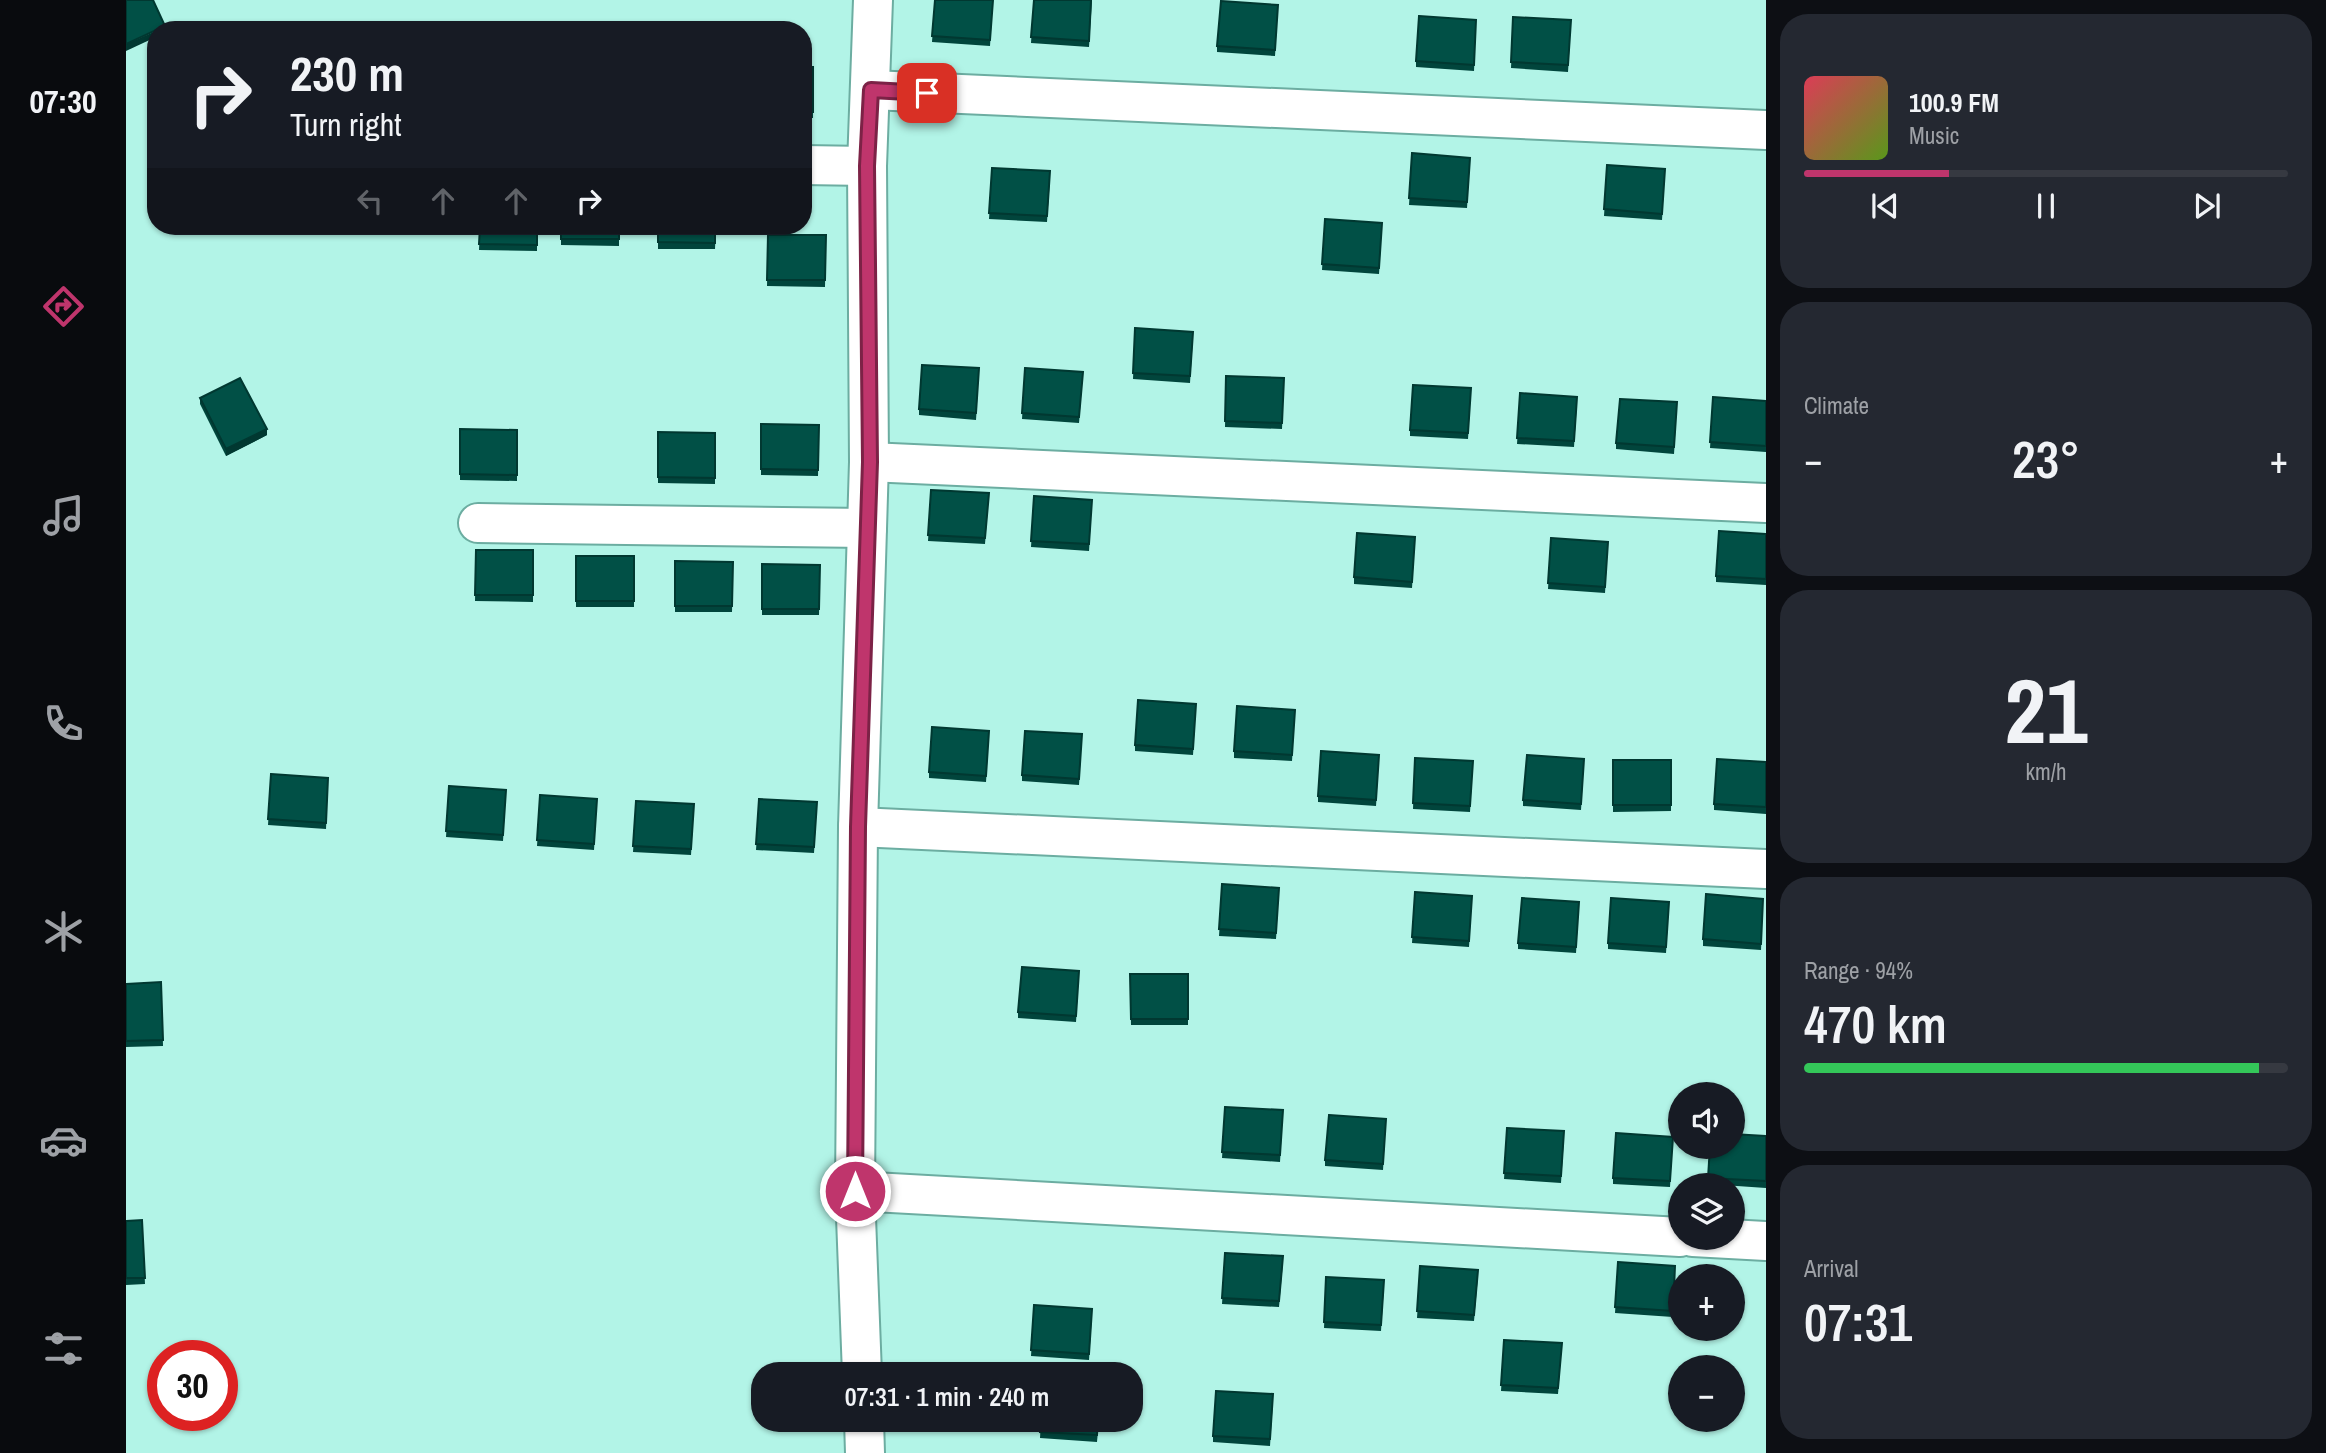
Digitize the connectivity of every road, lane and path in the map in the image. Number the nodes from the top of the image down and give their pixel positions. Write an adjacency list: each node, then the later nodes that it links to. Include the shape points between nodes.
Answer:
1 (873, 0): 2 (street)
2 (871, 90): 3 (street); 5 (street)
3 (1766, 130)
4 (812, 165): 5 (street)
5 (867, 166): 6 (street)
6 (870, 462): 7 (street); 9 (street)
7 (1766, 503)
8 (478, 523): 9 (street)
9 (867, 528): 10 (street)
10 (858, 827): 11 (street); 12 (street)
11 (1766, 869)
12 (855, 1191): 13 (street); 16 (street)
13 (1668, 1236)
14 (1745, 1240): 15 (street)
15 (1766, 1241)
16 (862, 1362)
17 (864, 1432): 18 (street)
18 (865, 1453)

